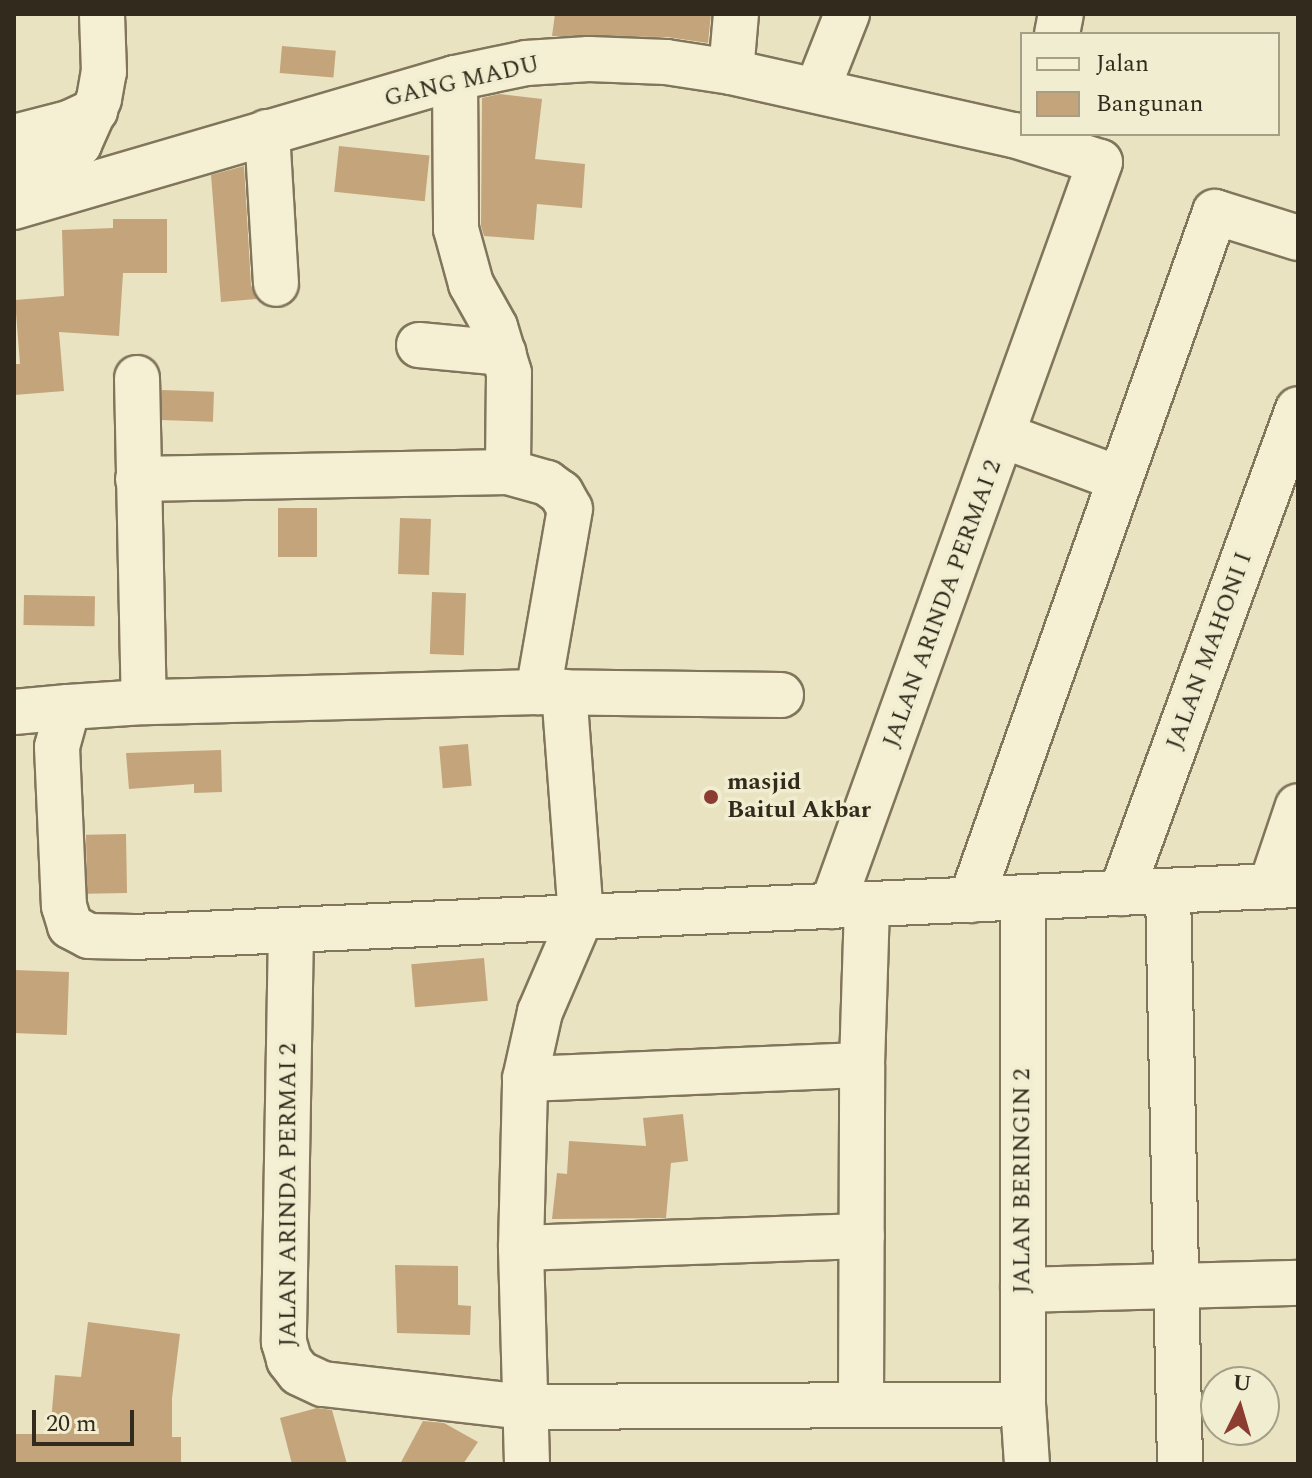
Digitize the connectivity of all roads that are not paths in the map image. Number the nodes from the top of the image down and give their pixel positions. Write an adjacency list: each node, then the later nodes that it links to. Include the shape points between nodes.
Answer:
1 (102, 14): 7 (street, via 104,72)
2 (736, 14): 4 (street)
3 (847, 14): 6 (street)
4 (731, 72): 5 (street, GANG MADU, via 666,62 589,59 526,63); 6 (street, GANG MADU)
5 (455, 78): 9 (street, GANG MADU); 18 (street, via 456,229 471,284)
6 (817, 90): 8 (street, GANG MADU)
7 (95, 111): 11 (street); 12 (street, via 79,144 60,158)
8 (1018, 127)
9 (267, 132): 14 (street, GANG MADU); 16 (street)
10 (1039, 136): 13 (street, GANG MADU, via 1100,162)
11 (14, 137)
12 (14, 173)
13 (1094, 178): 21 (street, JALAN ARINDA PERMAI 2)
14 (14, 207)
15 (1298, 238): 24 (street, via 1215,212)
16 (276, 284)
17 (419, 345): 18 (street)
18 (504, 353): 22 (street, via 510,399)
19 (137, 378): 23 (street)
20 (1298, 409): 33 (street, JALAN MAHONI I)
21 (1004, 436): 24 (street, JALAN ARINDA PERMAI 2); 36 (street, JALAN ARINDA PERMAI 2)
22 (508, 472): 23 (street); 25 (street, via 547,483 570,509)
23 (138, 479): 27 (street)
24 (1120, 479): 35 (street)
25 (551, 692): 26 (street); 27 (street); 37 (street)
26 (781, 695)
27 (144, 702): 28 (street)
28 (68, 707): 29 (street); 38 (street, via 57,747 64,906 70,926 89,936 134,937)
29 (14, 712)
30 (1298, 806): 31 (street)
31 (1285, 886): 32 (street)
32 (1168, 891): 33 (street); 44 (street)
33 (1121, 893): 34 (street)
34 (1023, 898): 35 (street); 45 (street, JALAN BERINGIN 2)
35 (971, 900): 36 (street)
36 (850, 905): 37 (street); 39 (street, JALAN ARINDA PERMAI 2)
37 (581, 917): 38 (street); 40 (street, via 540,1012)
38 (291, 930): 48 (street, JALAN ARINDA PERMAI 2, via 284,1342 289,1360 299,1373 323,1384)
39 (862, 1065): 40 (street); 41 (street, JALAN ARINDA PERMAI 2)
40 (525, 1079): 42 (street)
41 (862, 1236): 42 (street); 47 (street, JALAN ARINDA PERMAI 2)
42 (521, 1248): 48 (street)
43 (1298, 1283): 44 (street)
44 (1176, 1285): 45 (street); 51 (street)
45 (1023, 1290): 46 (street, JALAN BERINGIN 2)
46 (1023, 1404): 47 (street, JALAN ARINDA PERMAI 2); 50 (street, JALAN BERINGIN 2)
47 (861, 1405): 48 (street, JALAN ARINDA PERMAI 2)
48 (524, 1407): 49 (street)
49 (527, 1464)
50 (1027, 1464)
51 (1180, 1464)

